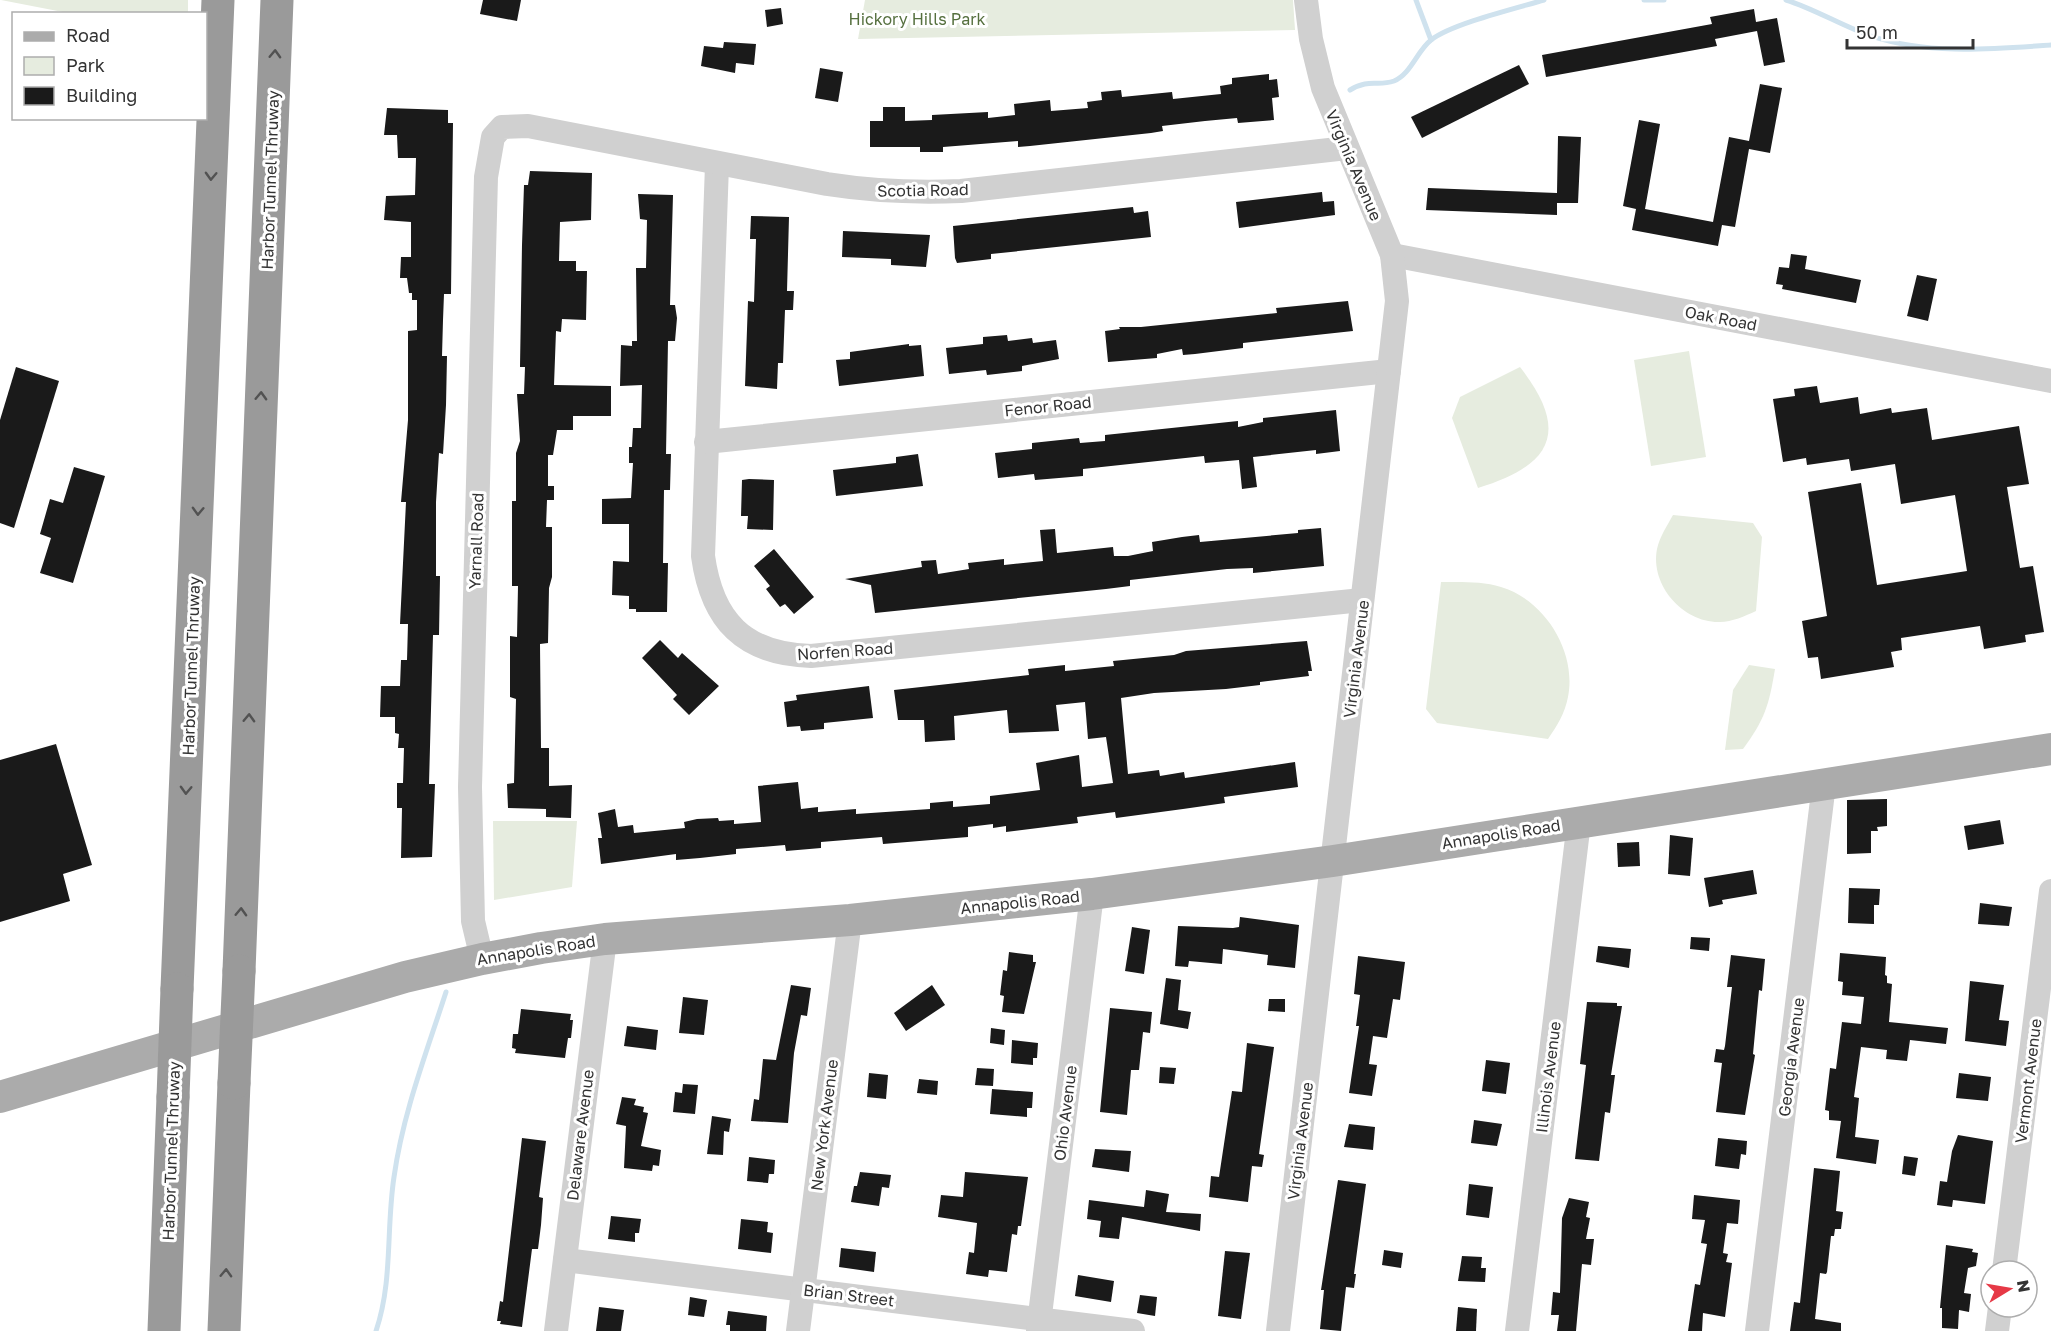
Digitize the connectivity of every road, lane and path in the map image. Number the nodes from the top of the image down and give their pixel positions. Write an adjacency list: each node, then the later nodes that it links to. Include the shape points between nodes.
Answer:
1 (218, 0): 5 (highway, Harbor Tunnel Thruway)
2 (278, 0): 29 (highway, Harbor Tunnel Thruway, one-way to 2, bridge)
3 (1306, 0): 7 (street, Virginia Avenue, via 1323,88)
4 (207, 41): 5 (highway)
5 (214, 118): 28 (highway, Harbor Tunnel Thruway, one-way to 28, bridge)
6 (502, 127): 8 (street, Scotia Road, via 528,126); 22 (street, Yarnall Road, via 493,137 486,177 470,787 473,921)
7 (1347, 148): 8 (street, Scotia Road, via 961,191 872,191); 9 (street, Virginia Avenue)
8 (717, 165): 12 (street, Norfen Road)
9 (1392, 255): 10 (street, Virginia Avenue, via 1396,301); 11 (street, Oak Road)
10 (1389, 371): 12 (street, Fenor Road); 13 (street, Virginia Avenue)
11 (2051, 381)
12 (706, 442): 13 (street, Norfen Road, via 706,579 728,623 744,639 787,655 811,656)
13 (1362, 600): 17 (street, Virginia Avenue)
14 (2051, 749): 15 (main road, Annapolis Road)
15 (1824, 784): 16 (main road, Annapolis Road); 35 (street, Georgia Avenue)
16 (1579, 822): 17 (main road, Annapolis Road); 34 (street, Illinois Avenue)
17 (1333, 861): 19 (main road, Annapolis Road); 33 (street, Virginia Avenue)
18 (2051, 891): 24 (street, Vermont Avenue)
19 (1092, 894): 20 (main road, Annapolis Road); 27 (street, Ohio Avenue)
20 (850, 920): 21 (main road, Annapolis Road); 26 (street, New York Avenue)
21 (604, 939): 22 (main road, Annapolis Road); 25 (street, Delaware Avenue)
22 (482, 958): 23 (main road, Annapolis Road, via 405,977)
23 (0, 1097)
24 (2005, 1259)
25 (565, 1260): 26 (street, Brian Street); 30 (street, Delaware Avenue)
26 (803, 1290): 27 (street, Brian Street); 31 (street, New York Avenue)
27 (1039, 1325): 32 (street, Brian Street)
28 (164, 1331)
29 (224, 1331)
30 (556, 1331)
31 (798, 1331)
32 (1133, 1331)
33 (1278, 1331)
34 (1517, 1331)
35 (1757, 1331)

